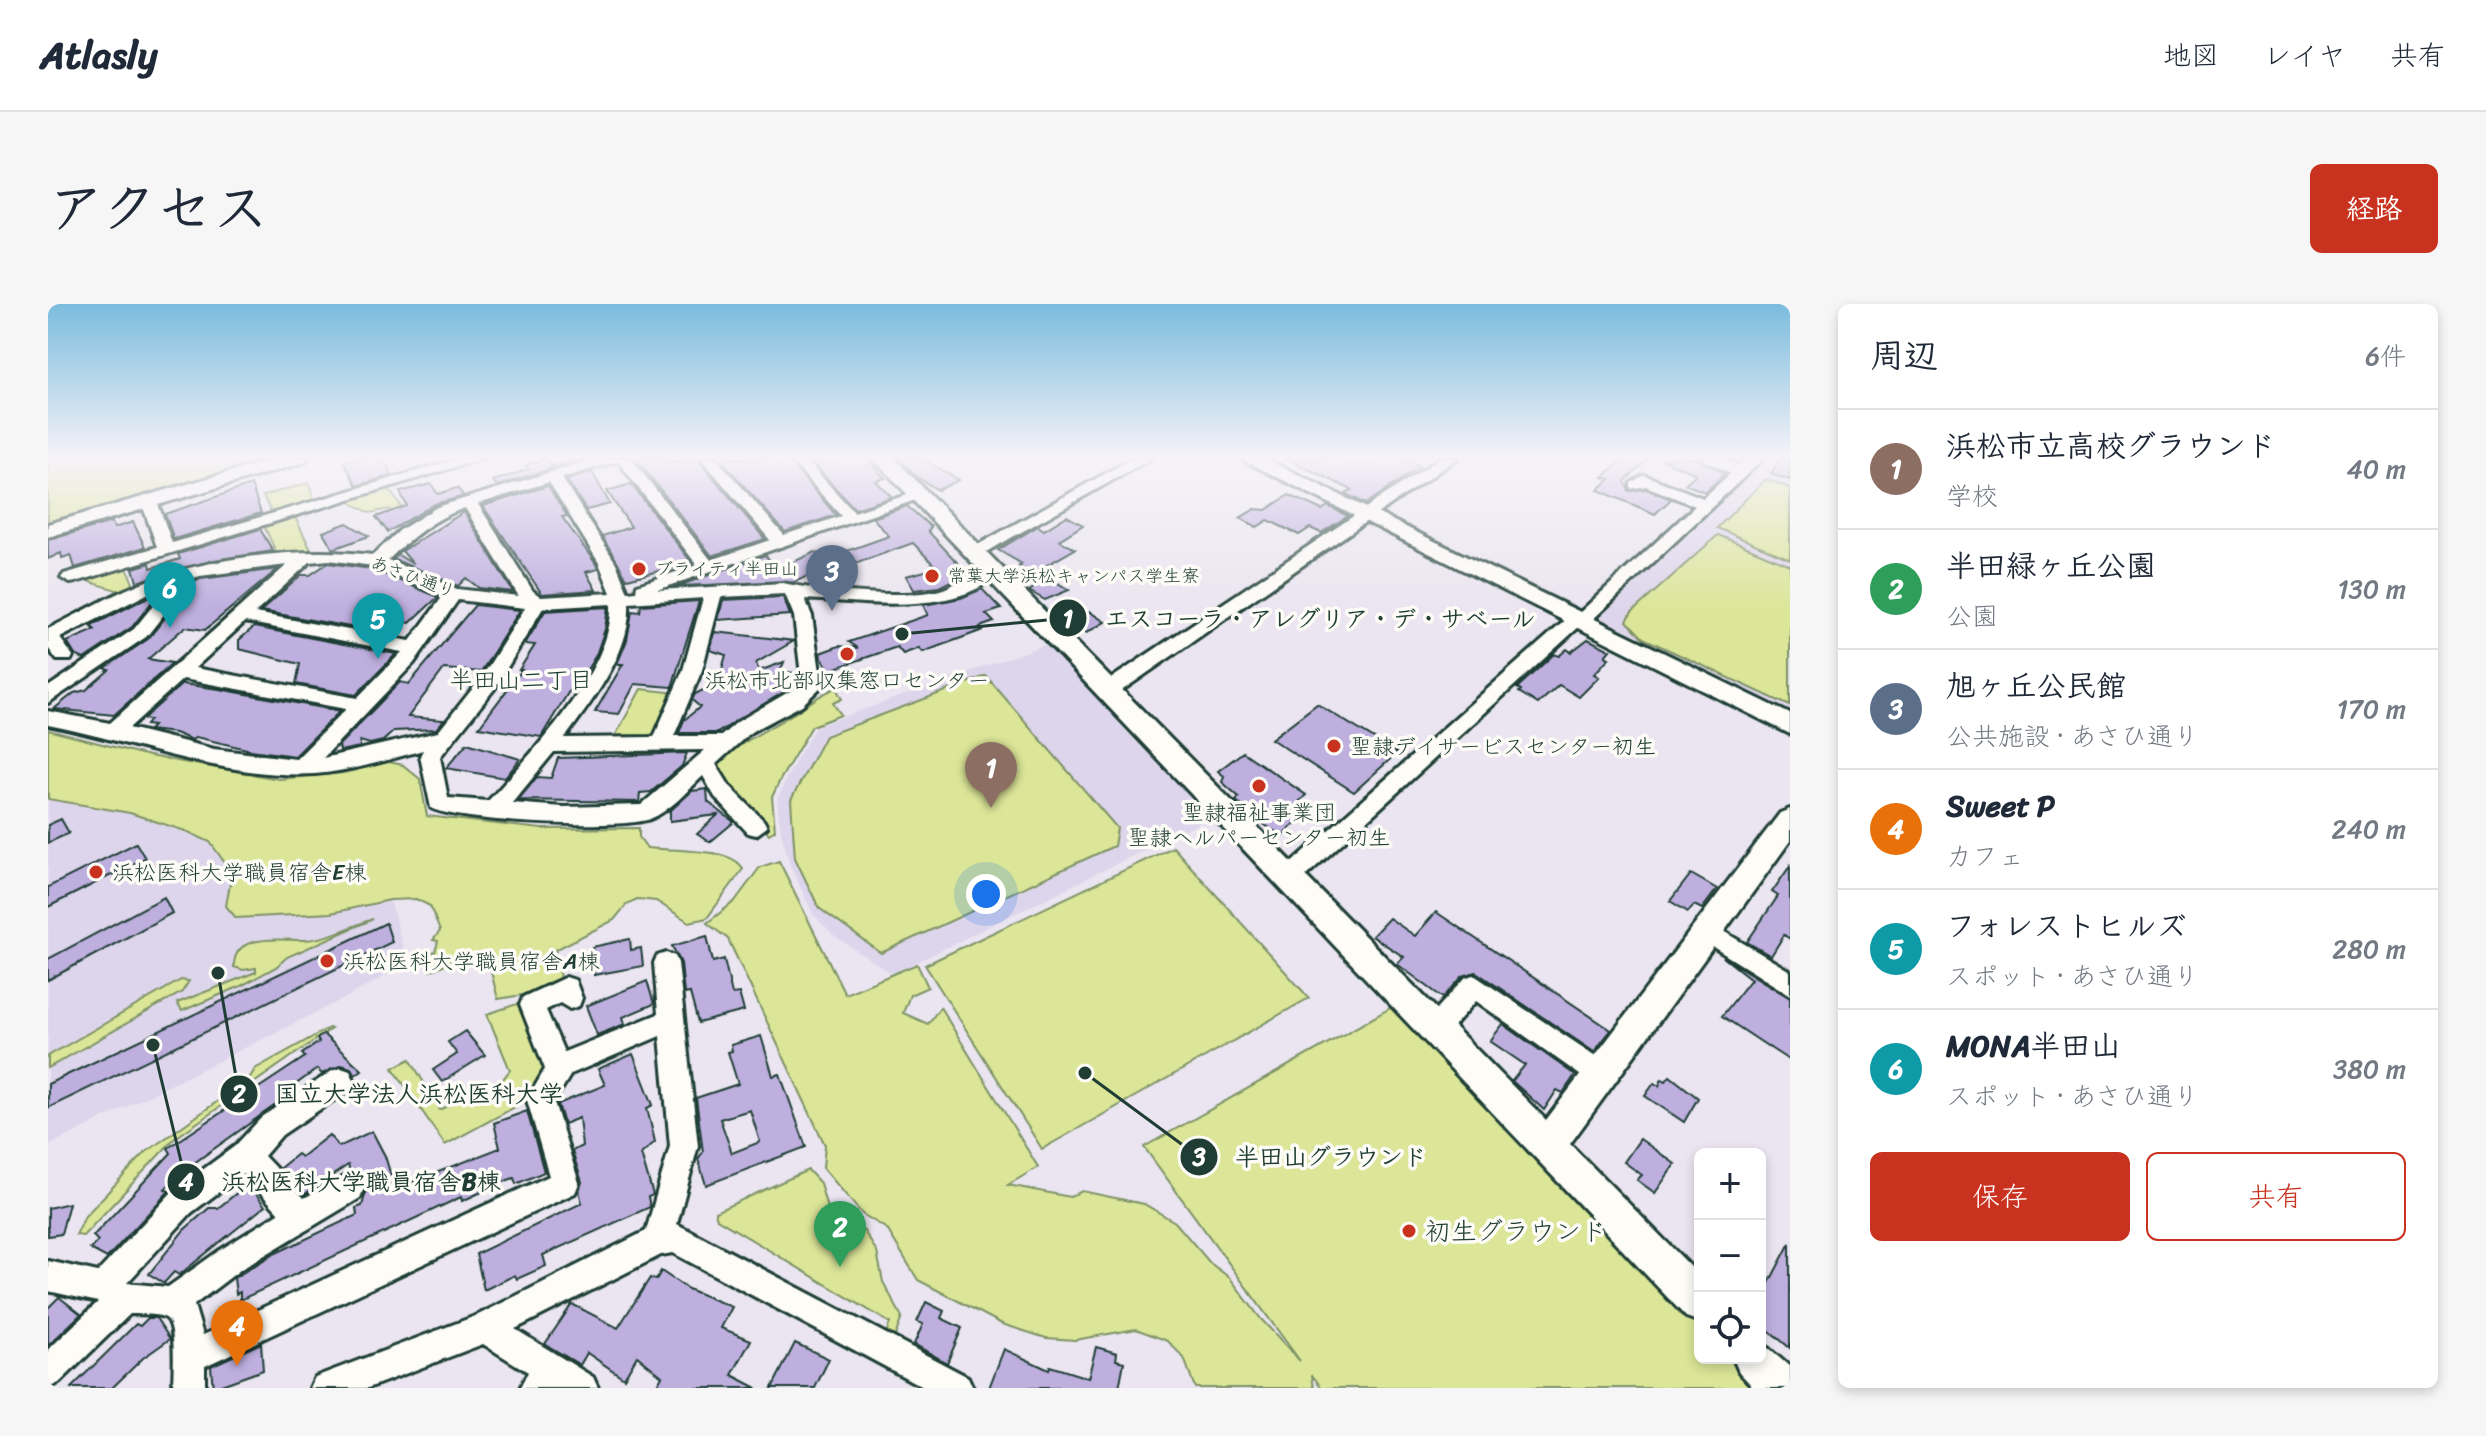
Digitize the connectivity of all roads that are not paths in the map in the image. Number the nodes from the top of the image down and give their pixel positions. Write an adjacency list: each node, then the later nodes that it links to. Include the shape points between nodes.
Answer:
1 (123, 509): 18 (street)
2 (152, 509): 20 (street)
3 (304, 509): 20 (street)
4 (450, 509): 22 (street, via 423,520)
5 (473, 509): 31 (street)
6 (573, 509): 30 (street)
7 (662, 509): 24 (street)
8 (752, 509): 19 (street)
9 (842, 509): 17 (street)
10 (880, 509): 17 (street)
11 (931, 509): 23 (street)
12 (1066, 509): 23 (street, あさひ通り)
13 (1352, 509): 16 (street)
14 (1375, 509): 16 (street)
15 (1702, 509): 33 (street)
16 (1365, 515): 33 (street); 38 (street)
17 (851, 518): 19 (street)
18 (48, 531)
19 (781, 542): 24 (street)
20 (166, 549): 25 (street)
21 (305, 558): 22 (street, あさひ通り, via 336,555); 26 (street, あさひ通り, via 199,571); 32 (street)
22 (377, 561): 29 (street, あさひ通り)
23 (983, 562): 27 (street, あさひ通り, via 948,595 890,598); 38 (street)
24 (707, 567): 30 (street)
25 (70, 578)
26 (160, 582): 34 (street, あさひ通り); 39 (street, via 168,598 145,629)
27 (793, 592): 28 (street, あさひ通り, via 783,588); 45 (street, via 803,616 812,686)
28 (713, 593): 30 (street, あさひ通り); 46 (street, via 707,630 686,691)
29 (453, 594): 31 (street, あさひ通り); 35 (street)
30 (621, 597): 31 (street, あさひ通り); 47 (street, via 617,625 601,664)
31 (537, 603): 44 (street, via 488,683)
32 (241, 616): 35 (street); 37 (street)
33 (1575, 621): 42 (street); 53 (street)
34 (49, 637): 36 (street)
35 (414, 648): 40 (street)
36 (64, 656)
37 (180, 672): 40 (street); 43 (street)
38 (1107, 691): 53 (street)
39 (48, 696)
40 (364, 706): 49 (street)
41 (48, 718): 43 (street)
42 (1790, 725)
43 (114, 731): 49 (street, via 201,754)
44 (442, 738): 49 (street); 50 (street, via 430,756 438,802)
45 (724, 743): 46 (street); 48 (street)
46 (660, 744): 47 (street)
47 (550, 745): 50 (street)
48 (705, 763): 50 (street, via 643,813); 52 (street, via 722,791)
49 (302, 766)
50 (492, 811)
51 (1790, 820): 54 (street)
52 (756, 827)
53 (1288, 879): 59 (street)
54 (1708, 932): 56 (street); 61 (street)
55 (666, 963): 58 (street)
56 (1790, 984)
57 (570, 998): 60 (street, via 566,988 532,1005)
58 (671, 1020): 60 (street); 67 (street, via 684,1146)
59 (1434, 1030): 61 (street, via 1474,986); 63 (street)
60 (558, 1070): 73 (street, via 540,1100 565,1183)
61 (1600, 1074): 63 (street)
62 (321, 1086): 64 (street)
63 (1548, 1146): 70 (street)
64 (245, 1156): 66 (street); 69 (street, via 168,1215)
65 (350, 1188): 66 (street)
66 (301, 1216): 71 (street)
67 (658, 1241): 72 (street); 80 (street, via 675,1238)
68 (48, 1276): 69 (street)
69 (114, 1293): 71 (street); 75 (street)
70 (1694, 1297)
71 (172, 1303): 73 (street, via 183,1314)
72 (485, 1328): 76 (street); 78 (street)
73 (189, 1357): 77 (street)
74 (1759, 1364): 81 (street)
75 (48, 1372)
76 (542, 1378): 79 (street)
77 (189, 1388)
78 (326, 1388)
79 (582, 1388)
80 (957, 1388)
81 (1782, 1388)

